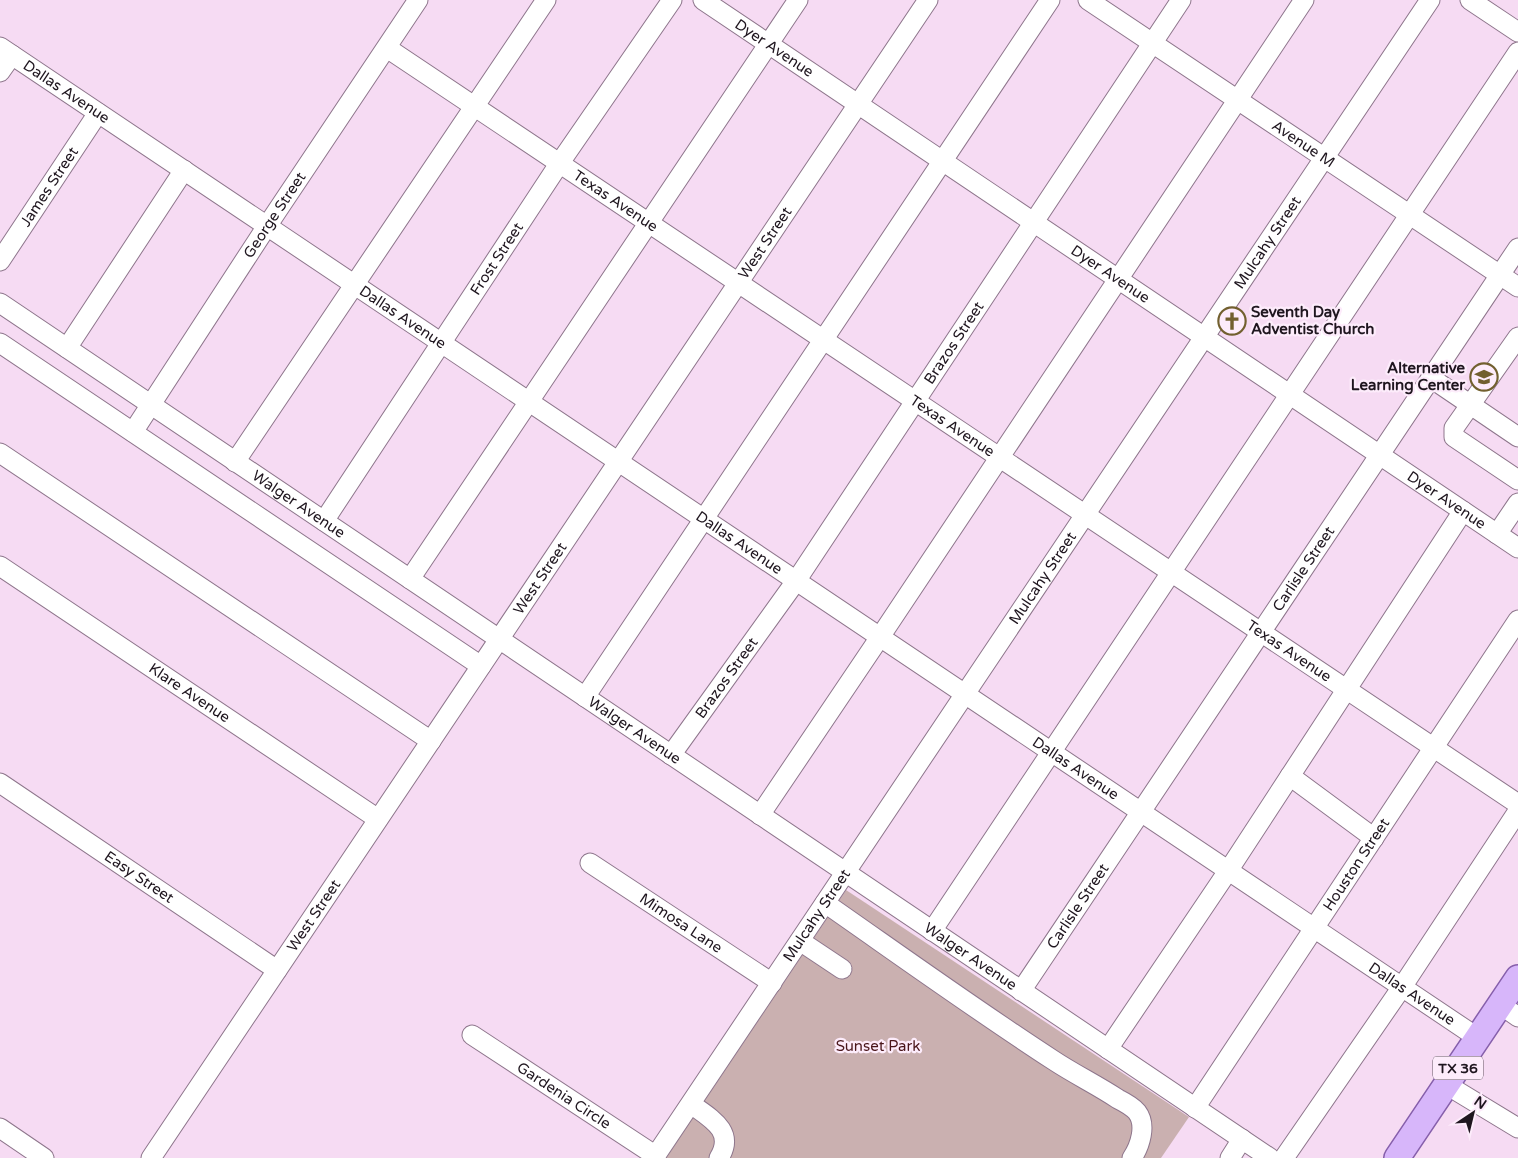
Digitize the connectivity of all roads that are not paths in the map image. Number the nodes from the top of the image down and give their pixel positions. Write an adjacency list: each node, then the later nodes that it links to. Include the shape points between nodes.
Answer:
1 (418, 0): 16 (street, George Street)
2 (546, 0): 22 (street)
3 (672, 0): 26 (street, Frost Street)
4 (704, 0): 15 (street, Dyer Avenue)
5 (798, 0): 15 (street)
6 (928, 0): 21 (street, West Street)
7 (1050, 0): 25 (street)
8 (1088, 0): 14 (street, Avenue M)
9 (1181, 0): 14 (street, Brazos Street)
10 (1304, 0): 20 (street)
11 (1430, 0): 24 (street, Mulcahy Street)
12 (1470, 0): 13 (street)
13 (1518, 32)
14 (1152, 43): 20 (street, Avenue M); 29 (street, Brazos Street)
15 (768, 44): 21 (street, Dyer Avenue); 30 (street)
16 (387, 48): 22 (street, Texas Avenue); 31 (street, George Street)
17 (6, 51): 19 (street); 23 (street, Dallas Avenue)
18 (1518, 52): 28 (street)
19 (0, 72)
20 (1238, 100): 24 (street, Avenue M); 35 (street)
21 (858, 104): 25 (street, Dyer Avenue); 36 (street, West Street)
22 (474, 106): 26 (street, Texas Avenue); 37 (street)
23 (98, 113): 27 (street, Dallas Avenue); 33 (street, James Street)
24 (1324, 158): 28 (street, Avenue M); 41 (street, Mulcahy Street)
25 (942, 161): 29 (street, Dyer Avenue); 42 (street)
26 (559, 164): 30 (street, Texas Avenue); 44 (street, Frost Street)
27 (184, 170): 31 (street, Dallas Avenue); 45 (street)
28 (1410, 215): 34 (street, Avenue M); 47 (street)
29 (1034, 222): 35 (street, Dyer Avenue); 48 (street, Brazos Street)
30 (648, 223): 36 (street, Texas Avenue); 49 (street)
31 (267, 226): 37 (street, Dallas Avenue); 50 (street, George Street)
32 (1518, 248): 34 (street, Carlisle Street)
33 (0, 262)
34 (1500, 275): 38 (street, Avenue M); 46 (street, Carlisle Street)
35 (1118, 279): 41 (street, Dyer Avenue); 56 (street)
36 (738, 283): 42 (street, Texas Avenue); 58 (street, West Street)
37 (354, 285): 44 (street, Dallas Avenue); 57 (street)
38 (1518, 287)
39 (0, 303): 45 (street, Walger Avenue)
40 (1518, 336): 51 (street)
41 (1204, 337): 47 (street, Dyer Avenue); 62 (street, Mulcahy Street)
42 (823, 340): 48 (street, Texas Avenue); 63 (street)
43 (0, 343): 52 (street)
44 (442, 343): 49 (street, Dallas Avenue); 64 (street, Frost Street)
45 (67, 348): 50 (street, Walger Avenue)
46 (1431, 378): 51 (street); 55 (street, Carlisle Street)
47 (1290, 394): 55 (street, Dyer Avenue); 68 (street)
48 (915, 401): 56 (street, Texas Avenue); 70 (street, Brazos Street)
49 (528, 402): 58 (street, Dallas Avenue); 69 (street)
50 (150, 404): 52 (street, George Street); 57 (street, Walger Avenue)
51 (1470, 404): 53 (street); 59 (street, via 1454,428 1454,437)
52 (133, 432): 75 (street)
53 (1518, 437)
54 (0, 453): 79 (street)
55 (1379, 455): 61 (street, Dyer Avenue); 72 (street, Carlisle Street)
56 (1000, 458): 62 (street, Texas Avenue); 73 (street)
57 (235, 462): 64 (street, Walger Avenue)
58 (618, 462): 63 (street, Dallas Avenue); 74 (street, West Street)
59 (1518, 480)
60 (1518, 503): 65 (street)
61 (1463, 511): 65 (street, Dyer Avenue); 76 (street)
62 (1085, 515): 68 (street, Texas Avenue); 77 (street, Mulcahy Street)
63 (704, 519): 70 (street, Dallas Avenue); 78 (street)
64 (324, 521): 69 (street, Walger Avenue)
65 (1497, 534): 66 (street, Dyer Avenue)
66 (1518, 548)
67 (0, 566): 89 (street, Klare Avenue)
68 (1171, 572): 72 (street, Texas Avenue); 81 (street)
69 (410, 579): 74 (street, Walger Avenue)
70 (796, 581): 73 (street, Dallas Avenue); 82 (street, Brazos Street)
71 (1518, 620): 80 (street, Houston Street)
72 (1261, 632): 76 (street, Texas Avenue); 87 (street, Carlisle Street)
73 (880, 637): 77 (street, Dallas Avenue); 88 (street)
74 (499, 639): 75 (street, West Street); 78 (street, Walger Avenue)
75 (481, 666): 79 (street, West Street)
76 (1347, 689): 80 (street, Texas Avenue); 83 (street)
77 (965, 694): 81 (street, Dallas Avenue); 93 (street, Mulcahy Street)
78 (585, 697): 82 (street, Walger Avenue)
79 (431, 741): 89 (street, West Street)
80 (1434, 748): 85 (street, Texas Avenue); 90 (street, Houston Street)
81 (1052, 752): 87 (street, Dallas Avenue); 96 (street)
82 (672, 755): 88 (street, Walger Avenue)
83 (1290, 776): 90 (street); 92 (street)
84 (0, 783): 99 (street, Easy Street)
85 (1518, 804)
86 (1518, 811): 102 (street)
87 (1140, 812): 92 (street, Dallas Avenue); 103 (street, Carlisle Street)
88 (760, 815): 93 (street, Walger Avenue)
89 (378, 819): 99 (street, West Street)
90 (1374, 838): 95 (street, Houston Street)
91 (590, 863): 101 (street, Mimosa Lane)
92 (1228, 871): 95 (street, Dallas Avenue); 107 (street)
93 (846, 873): 94 (street, Mulcahy Street); 96 (street, Walger Avenue)
94 (825, 903): 97 (street, Mulcahy Street); 118 (street, via 1016,1036 1137,1112 1141,1135)
95 (1315, 928): 102 (street, Dallas Avenue); 110 (street, Houston Street)
96 (932, 931): 103 (street, Walger Avenue)
97 (800, 941): 98 (street); 101 (street, Mulcahy Street)
98 (842, 968)
99 (277, 970): 116 (street, West Street)
100 (1518, 978): 104 (main road, TX 36)
101 (772, 983): 109 (street, Mulcahy Street)
102 (1402, 987): 106 (street, Dallas Avenue); 121 (street)
103 (1021, 991): 107 (street, Walger Avenue)
104 (1509, 1011): 106 (main road, TX 36)
105 (472, 1035): 114 (street, Gardenia Circle)
106 (1478, 1038): 108 (main road, TX 36)
107 (1108, 1049): 110 (street, Walger Avenue)
108 (1447, 1085): 112 (street); 122 (main road, TX 36)
109 (691, 1104): 114 (street, Mulcahy Street); 117 (street, via 716,1123 724,1136 724,1151)
110 (1195, 1108): 113 (street, Walger Avenue)
111 (0, 1128): 115 (street)
112 (1518, 1128)
113 (1242, 1140): 119 (street); 120 (street, Walger Avenue)
114 (655, 1157)
115 (44, 1158)
116 (150, 1158)
117 (719, 1158)
118 (1132, 1158)
119 (1230, 1158)
120 (1270, 1158)
121 (1284, 1158)
122 (1398, 1158)

